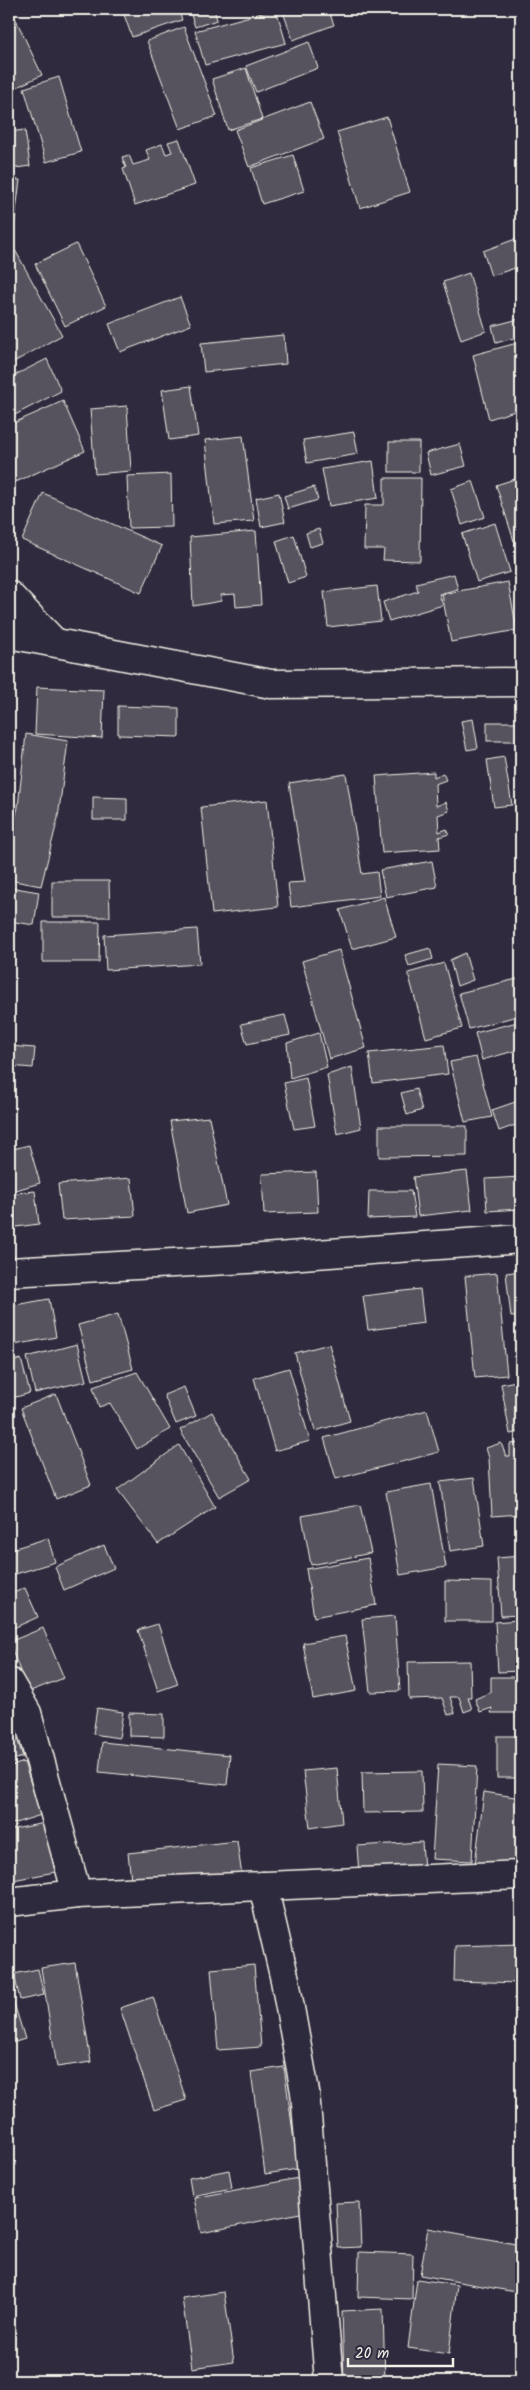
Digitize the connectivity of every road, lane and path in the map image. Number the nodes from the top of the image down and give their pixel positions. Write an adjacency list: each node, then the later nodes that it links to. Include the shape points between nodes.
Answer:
1 (9, 596): 3 (street)
2 (9, 634): 3 (street)
3 (54, 642): 4 (street, via 271,684)
4 (521, 682)
5 (521, 1239): 6 (street)
6 (9, 1272)
7 (9, 1682): 10 (street, via 27,1713)
8 (521, 1875): 9 (street)
9 (263, 1886): 10 (street); 12 (street, via 285,1980 305,2092)
10 (77, 1894): 11 (street)
11 (9, 1902)
12 (329, 2381)

